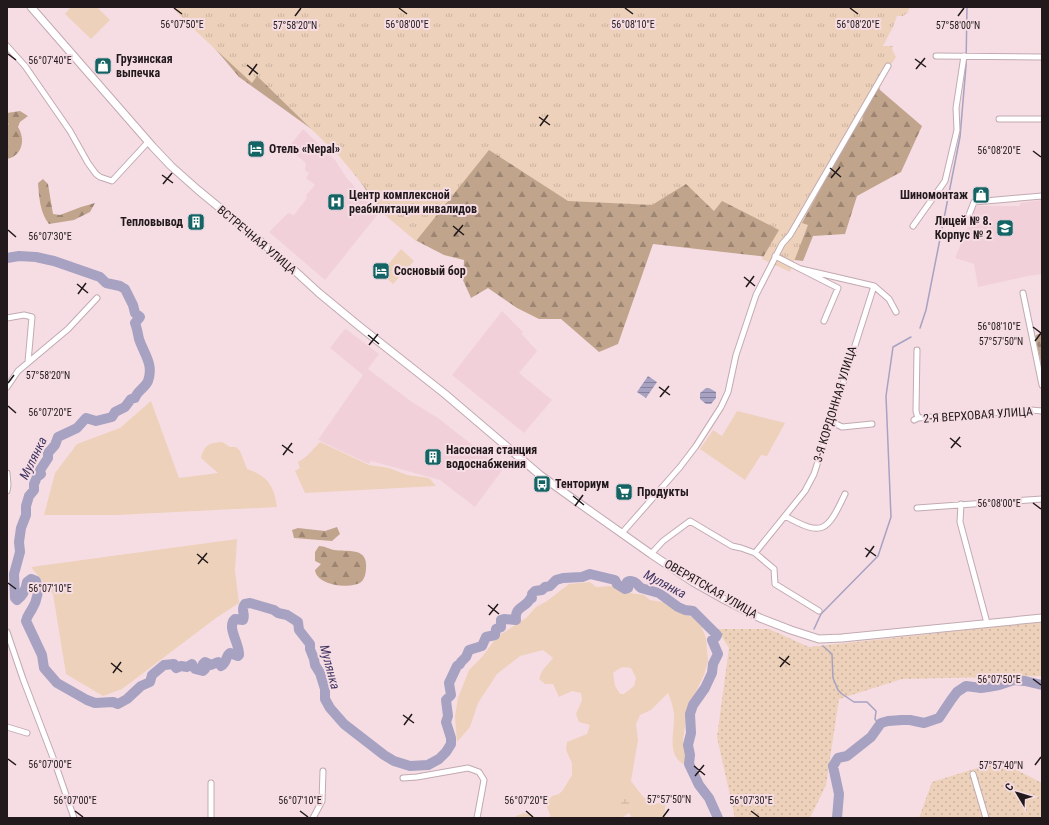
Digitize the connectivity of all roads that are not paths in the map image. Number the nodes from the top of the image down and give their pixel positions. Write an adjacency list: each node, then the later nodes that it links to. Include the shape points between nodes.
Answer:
1 (31, 7): 9 (main road, ВСТРЕЧНАЯ УЛИЦА)
2 (7, 46): 9 (street, via 25,66 70,131 88,163 100,177 112,181)
3 (936, 56): 4 (street)
4 (964, 56): 5 (street); 12 (street, via 956,108 957,130 945,181)
5 (1042, 57)
6 (888, 66): 13 (street, via 790,235)
7 (999, 119): 8 (street)
8 (1042, 119)
9 (148, 142): 28 (main road, ВСТРЕЧНАЯ УЛИЦА, via 198,190)
10 (1042, 196): 11 (street, via 974,202)
11 (969, 215)
12 (913, 226)
13 (775, 256): 14 (street); 36 (street, via 756,295 736,355 728,392 721,407 682,465)
14 (801, 269): 15 (street); 20 (street, via 838,288)
15 (874, 286): 18 (street, via 889,299); 26 (street, 3-Я КОРДОННАЯ УЛИЦА)
16 (1023, 293): 23 (street)
17 (97, 298): 22 (street, via 68,329)
18 (896, 312)
19 (7, 318): 22 (street, via 24,314 32,317)
20 (824, 321)
21 (917, 350): 25 (street, 2-Я ВЕРХОВАЯ УЛИЦА, via 916,419)
22 (28, 362): 24 (street)
23 (1042, 385)
24 (7, 386)
25 (1042, 411)
26 (830, 422): 27 (street, via 842,427); 35 (street, 3-Я КОРДОННАЯ УЛИЦА, via 814,474 805,491)
27 (872, 424)
28 (508, 448): 36 (main road, ОВЕРЯТСКАЯ УЛИЦА, via 546,480)
29 (7, 473): 30 (street)
30 (7, 491)
31 (845, 494): 35 (street, via 835,515 825,526 815,529 806,527)
32 (1042, 499): 33 (street)
33 (961, 504): 34 (street); 41 (street, via 960,522)
34 (917, 508)
35 (785, 516): 38 (street, 3-Я КОРДОННАЯ УЛИЦА)
36 (622, 533): 37 (main road, ОВЕРЯТСКАЯ УЛИЦА)
37 (651, 554): 38 (street, via 690,521 732,546); 41 (main road, ОВЕРЯТСКАЯ УЛИЦА, via 693,582 746,610 819,639)
38 (755, 554): 39 (street, via 774,570 775,584)
39 (819, 611)
40 (1042, 618): 41 (main road, ОВЕРЯТСКАЯ УЛИЦА)
41 (987, 623)
42 (7, 632): 49 (street)
43 (7, 727): 44 (street)
44 (27, 733)
45 (323, 771): 51 (street, via 322,801)
46 (973, 774): 53 (street)
47 (403, 778): 52 (street, via 468,768 479,772 484,780)
48 (210, 783): 50 (street)
49 (74, 818)
50 (211, 818)
51 (313, 818)
52 (477, 818)
53 (986, 818)

